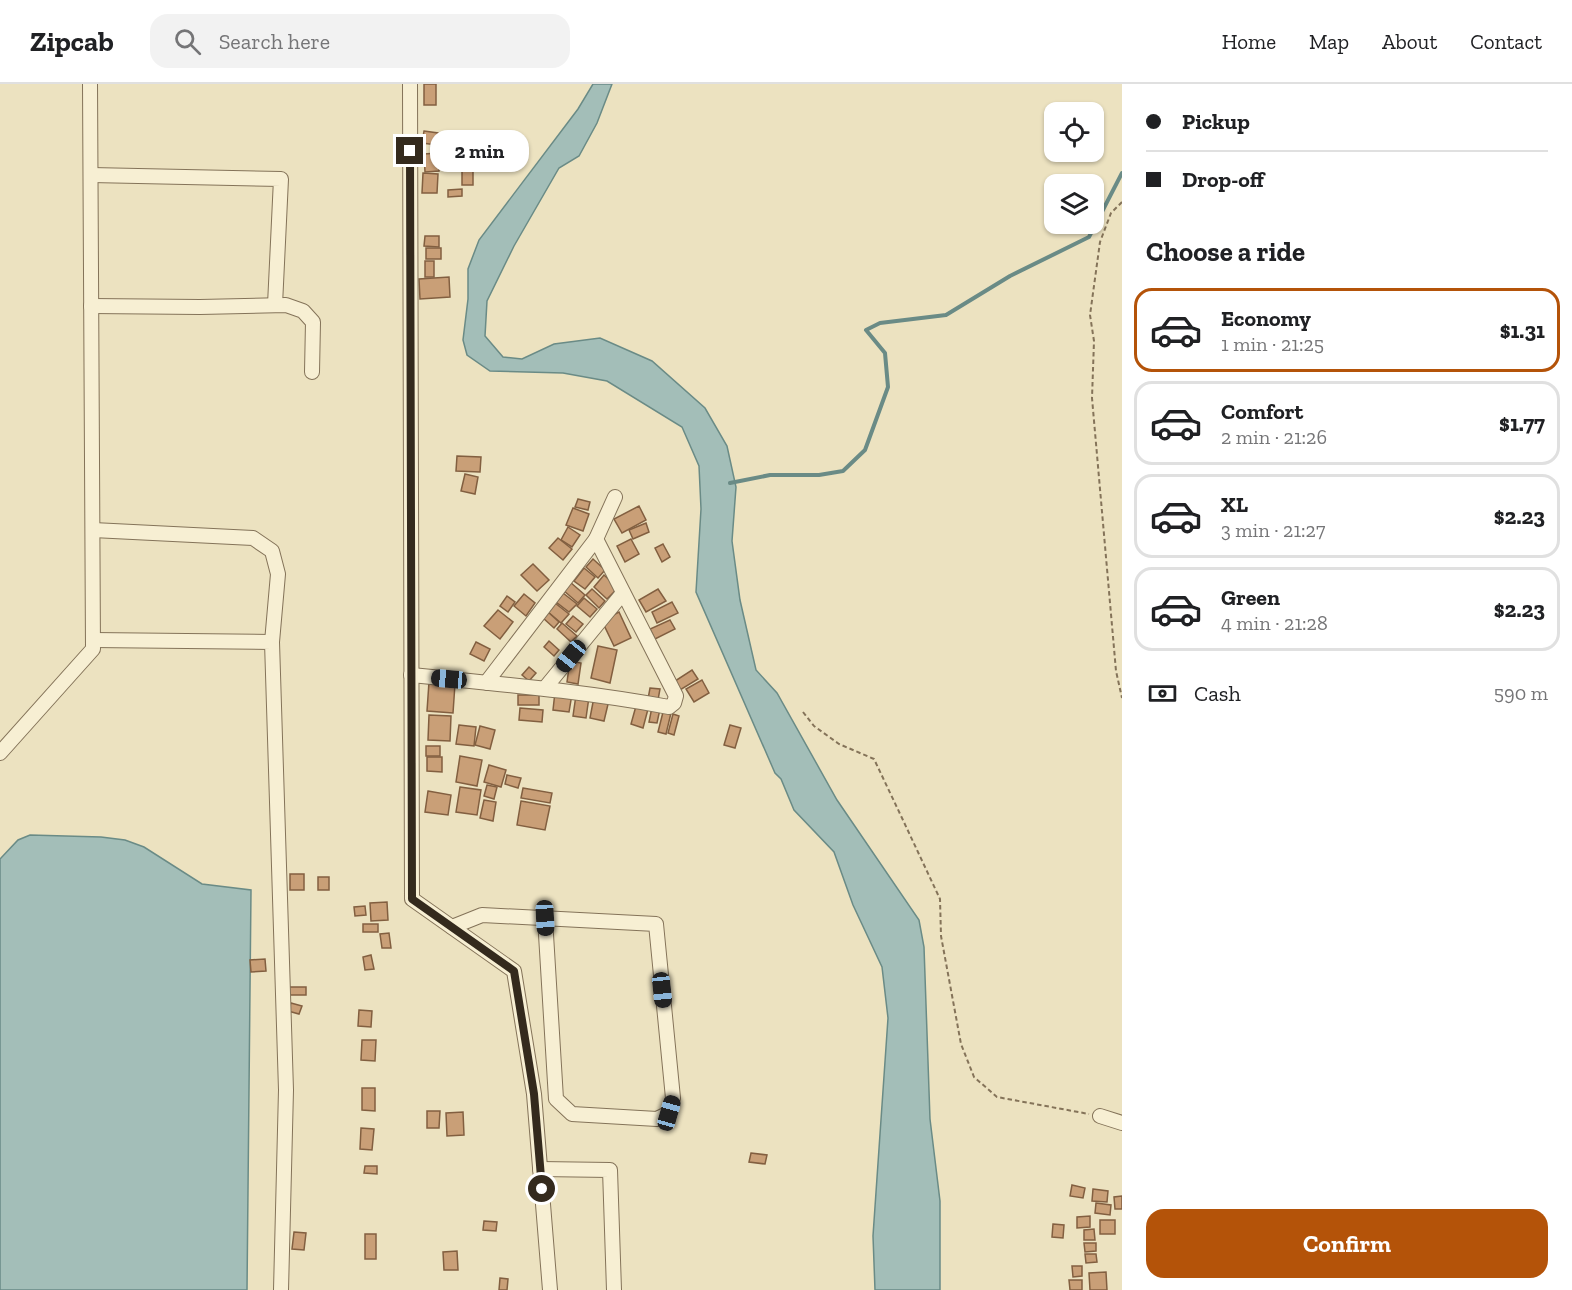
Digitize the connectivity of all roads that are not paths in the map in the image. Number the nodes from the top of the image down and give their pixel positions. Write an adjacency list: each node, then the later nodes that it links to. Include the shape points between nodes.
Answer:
1 (90, 84): 3 (street)
2 (410, 84): 13 (street)
3 (91, 175): 4 (street, via 281,179); 5 (street)
4 (275, 305): 5 (street); 6 (street, via 303,311 313,322)
5 (91, 306): 8 (street)
6 (312, 372)
7 (615, 497): 9 (street)
8 (93, 530): 11 (street); 12 (street, via 253,538 272,550 278,574)
9 (596, 539): 10 (street); 14 (street)
10 (623, 593): 15 (street); 15 (street, via 676,696 674,703 669,706)
11 (93, 640): 12 (street); 16 (street, via 93,649)
12 (272, 642): 22 (street, via 286,1090)
13 (411, 675): 14 (street); 18 (street, via 412,899)
14 (486, 682): 15 (street)
15 (545, 688)
16 (0, 753)
17 (545, 918): 17 (street, via 656,924 673,1098 669,1113 657,1119 572,1114 556,1099); 18 (street, via 482,915)
18 (452, 927): 21 (street, via 514,971 534,1094)
19 (1100, 1116): 20 (street)
20 (1122, 1123)
21 (540, 1169): 23 (street); 24 (street, via 610,1170)
22 (281, 1290)
23 (550, 1290)
24 (614, 1290)

